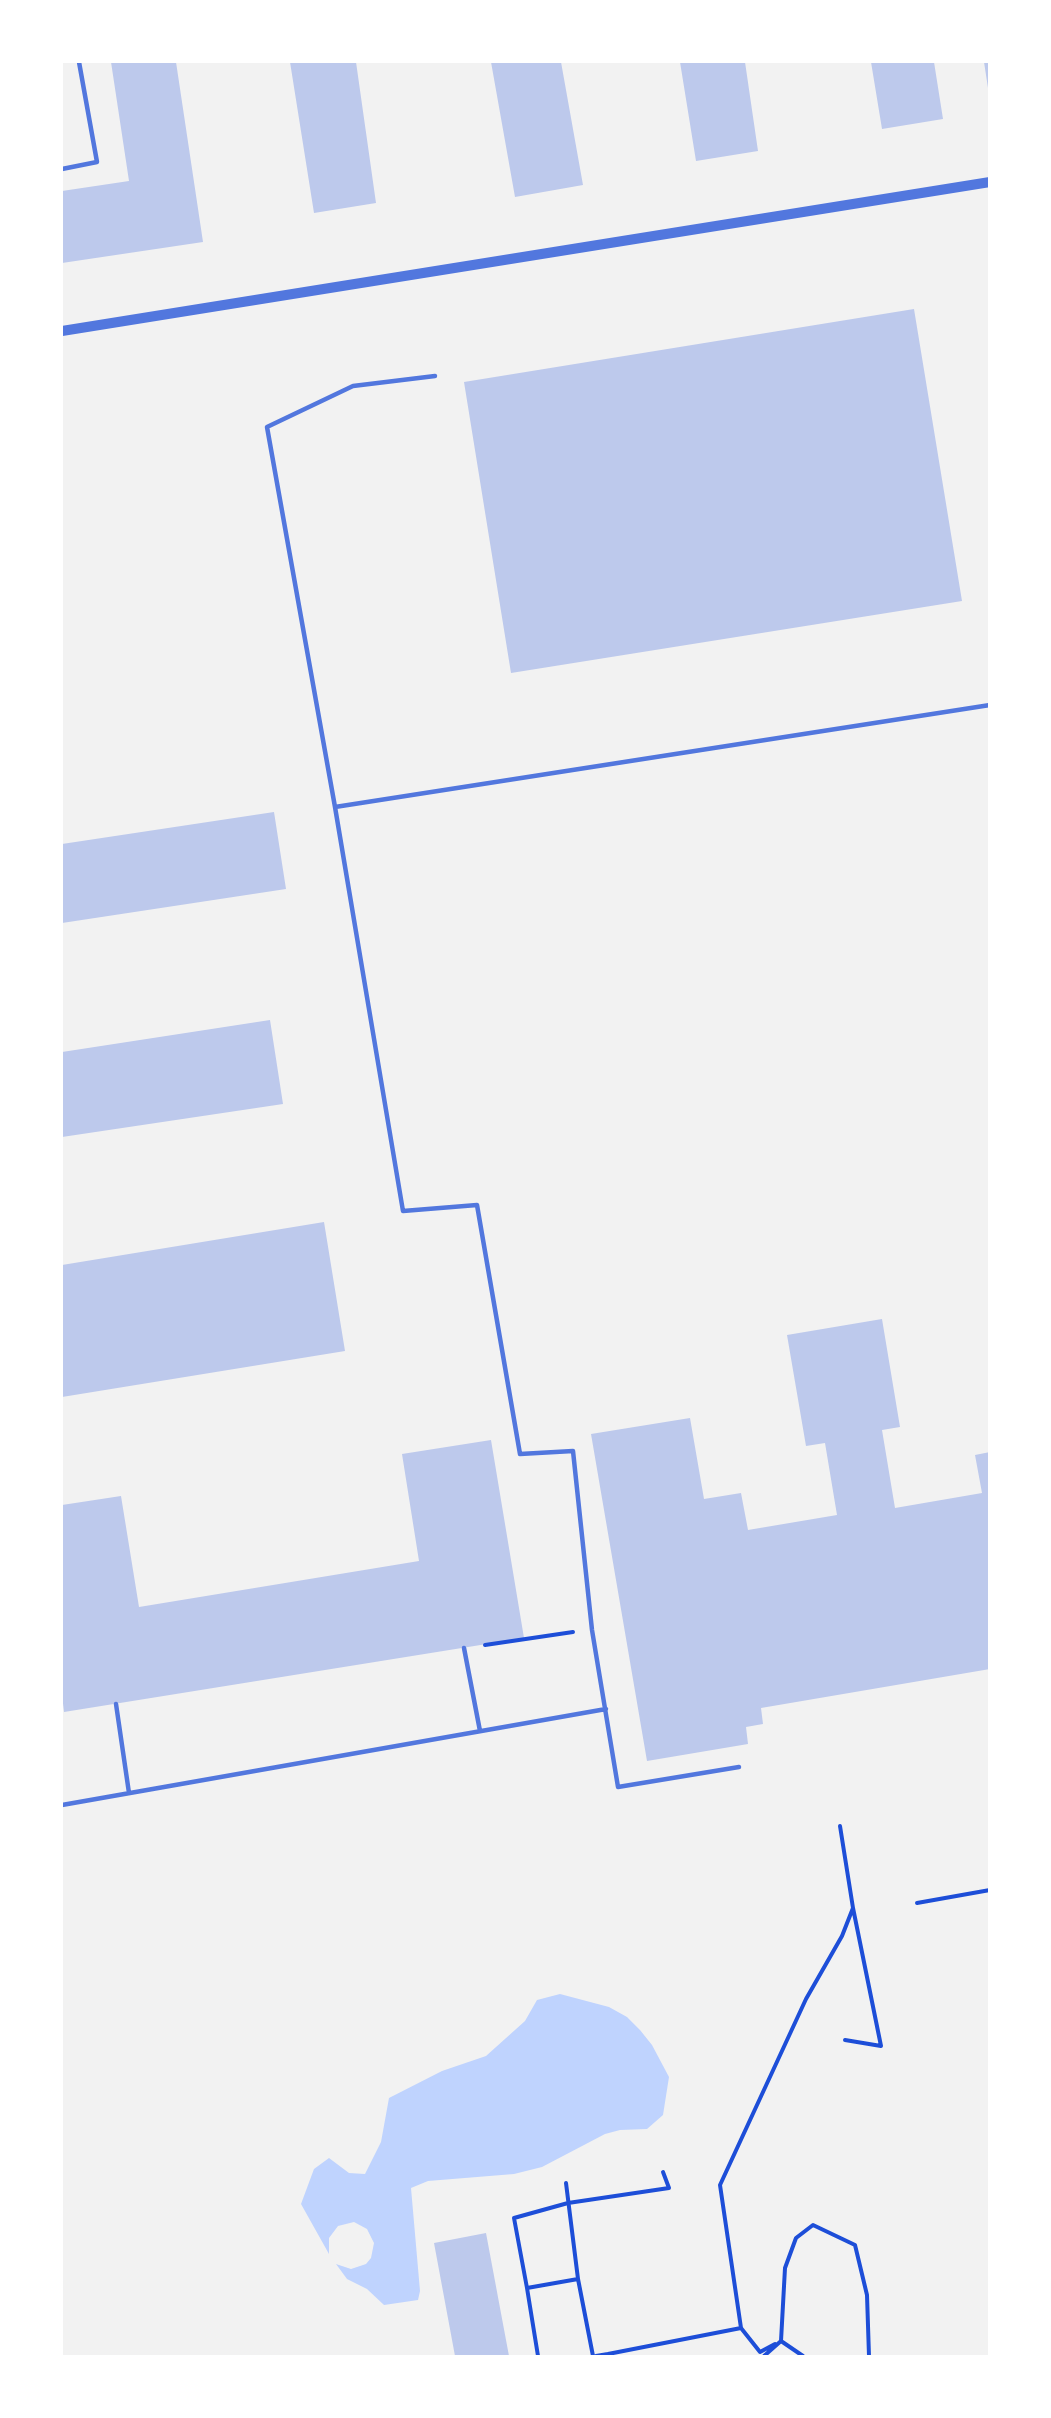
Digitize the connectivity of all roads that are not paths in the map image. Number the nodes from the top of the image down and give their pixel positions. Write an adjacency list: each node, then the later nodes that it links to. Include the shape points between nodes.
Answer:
1 (79, 62): 2 (lane, via 97,162)
2 (62, 169)
3 (990, 182): 4 (street)
4 (62, 331)
5 (435, 376): 7 (lane, via 353,386 267,427)
6 (990, 705): 7 (lane)
7 (334, 807): 10 (lane, via 403,1211 477,1205 520,1454 573,1451 592,1629)
8 (464, 1648): 11 (lane)
9 (116, 1704): 13 (lane)
10 (606, 1709): 11 (lane); 12 (lane, via 618,1787)
11 (480, 1731): 13 (lane)
12 (739, 1767)
13 (129, 1793): 14 (lane)
14 (62, 1805)

